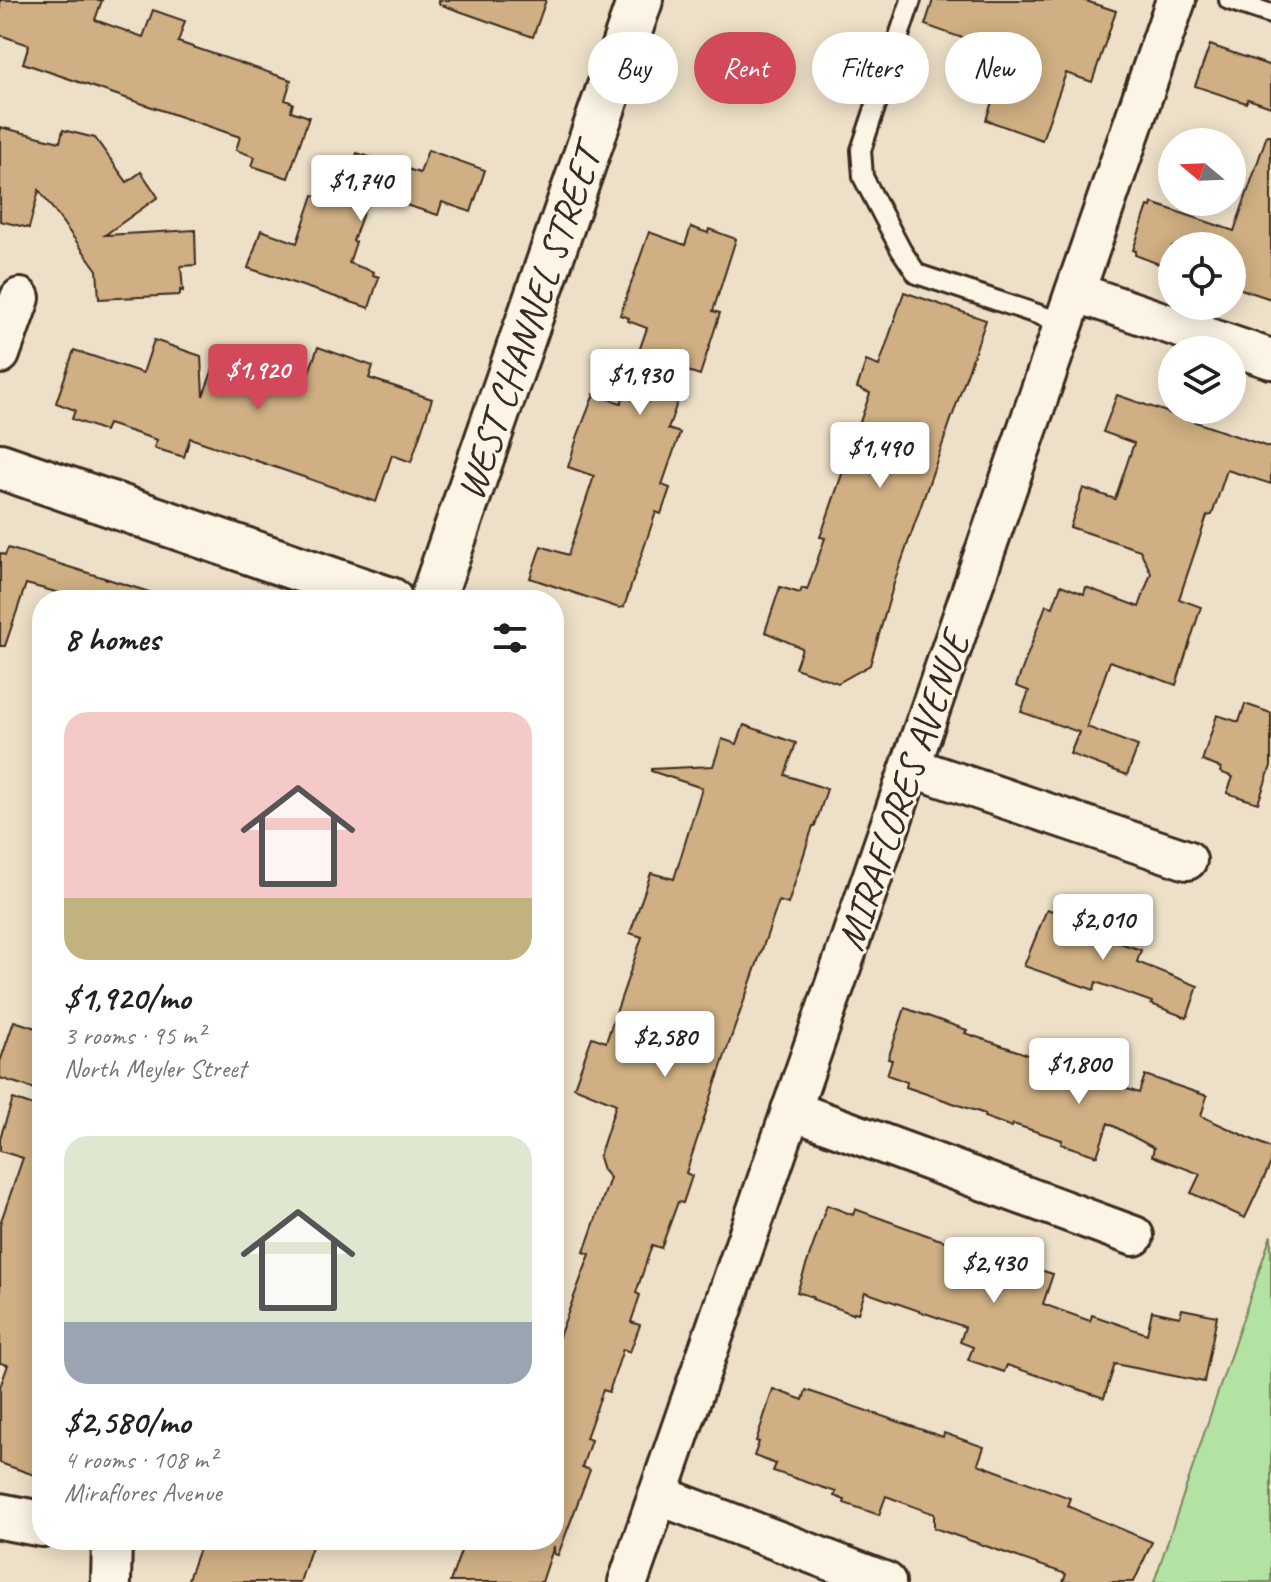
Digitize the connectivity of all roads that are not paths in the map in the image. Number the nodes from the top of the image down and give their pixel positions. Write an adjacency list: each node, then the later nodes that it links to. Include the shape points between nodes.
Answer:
1 (640, 0): 12 (street, WEST CHANNEL STREET)
2 (911, 0): 7 (lane, via 861,150 863,177 917,274)
3 (1229, 0): 5 (lane)
4 (1170, 2): 7 (street, MIRAFLORES AVENUE)
5 (1271, 14)
6 (20, 298): 8 (street)
7 (1070, 308): 9 (street); 13 (street, MIRAFLORES AVENUE)
8 (0, 354)
9 (1271, 359)
10 (0, 466): 11 (street)
11 (361, 590)
12 (435, 590)
13 (911, 767): 14 (street); 15 (street, MIRAFLORES AVENUE)
14 (1187, 860)
15 (791, 1110): 16 (street); 17 (street, MIRAFLORES AVENUE)
16 (1134, 1236)
17 (658, 1495): 22 (street, MIRAFLORES AVENUE); 23 (street)
18 (0, 1516): 19 (street)
19 (32, 1522)
20 (112, 1550): 21 (street)
21 (111, 1582)
22 (628, 1582)
23 (886, 1582)

